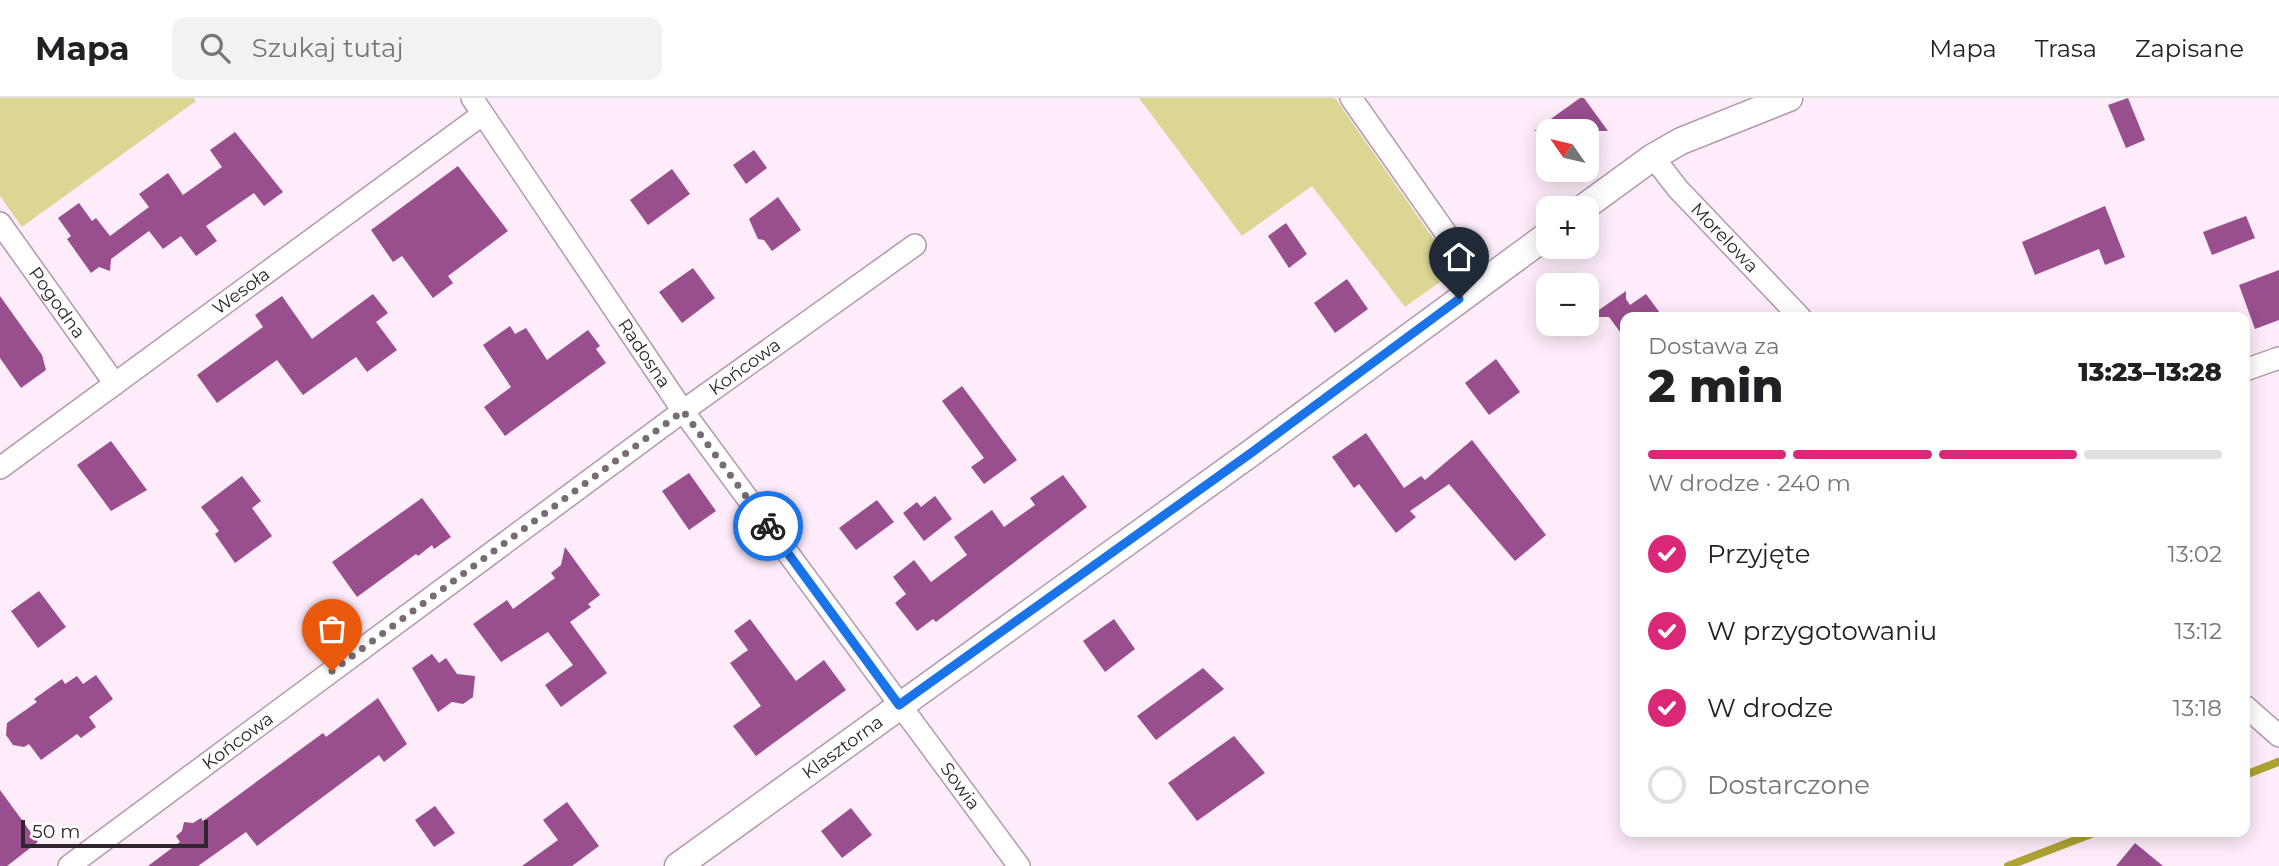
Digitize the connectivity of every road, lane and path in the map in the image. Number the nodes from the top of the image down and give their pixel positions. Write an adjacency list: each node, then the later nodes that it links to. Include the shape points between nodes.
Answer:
1 (1350, 98): 9 (street)
2 (1789, 98): 4 (street)
3 (477, 106): 13 (street, Wesoła); 14 (street, Radosna)
4 (1653, 157): 5 (street); 10 (street, Morelowa)
5 (1599, 196)
6 (0, 223): 13 (street, Pogodna)
7 (1536, 243): 9 (street, Klasztorna)
8 (915, 245): 14 (street, Końcowa)
9 (1481, 283): 16 (street, Klasztorna)
10 (1795, 312)
11 (2279, 358): 12 (street)
12 (2250, 368)
13 (115, 384): 15 (street, Wesoła)
14 (683, 411): 16 (street, Radosna); 19 (street, Końcowa)
15 (0, 468)
16 (899, 705): 20 (street, Klasztorna); 21 (street, Sowia)
17 (2250, 710): 18 (street)
18 (2279, 736)
19 (69, 866)
20 (678, 866)
21 (1019, 866)

